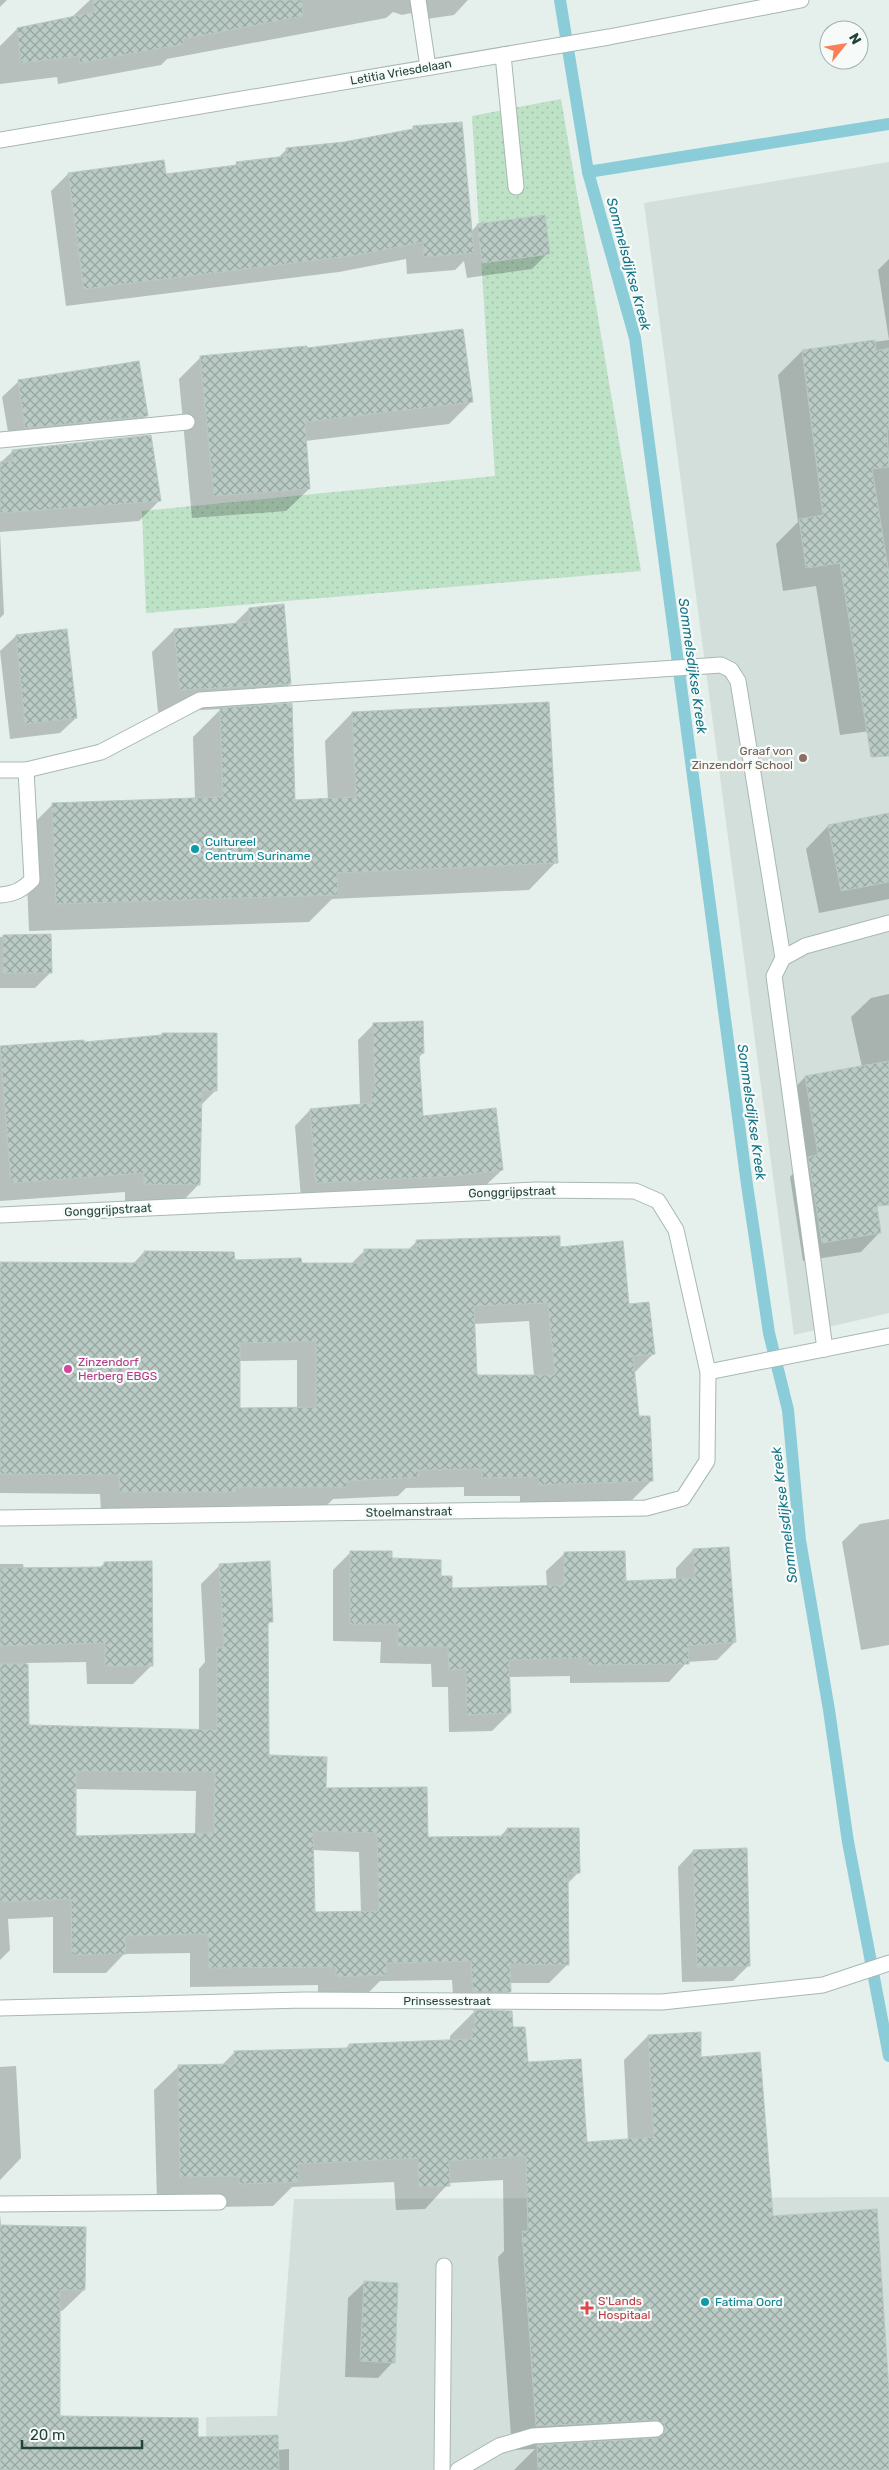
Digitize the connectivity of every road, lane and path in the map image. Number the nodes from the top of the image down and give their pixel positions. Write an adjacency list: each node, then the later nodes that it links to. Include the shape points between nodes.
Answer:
1 (418, 0): 4 (street)
2 (794, 1): 3 (street, Letitia Vriesdelaan)
3 (502, 55): 4 (street, Letitia Vriesdelaan); 6 (street)
4 (428, 67): 5 (street, Letitia Vriesdelaan)
5 (0, 140)
6 (516, 188)
7 (187, 422): 8 (street)
8 (0, 440)
9 (0, 770): 10 (street)
10 (26, 770): 11 (street, via 32,880 24,888); 13 (street, via 101,752 200,700 721,665 730,670 738,681)
11 (0, 895)
12 (889, 923): 13 (street, via 805,946)
13 (783, 958): 16 (street, via 774,976)
14 (0, 1215): 17 (street, Gonggrijpstraat, via 536,1190 635,1191 658,1201 676,1230)
15 (889, 1336): 16 (street)
16 (820, 1349): 17 (street)
17 (708, 1372): 18 (street, Stoelmanstraat, via 706,1461 683,1498 646,1508)
18 (0, 1518)
19 (889, 1963): 20 (street, Prinsessestraat, via 823,1985 662,2002 304,2000)
20 (0, 2008)
21 (219, 2202): 22 (street)
22 (0, 2204)
23 (444, 2266): 25 (street)
24 (656, 2429): 26 (street, via 533,2436 499,2446)
25 (442, 2470)
26 (458, 2470)

